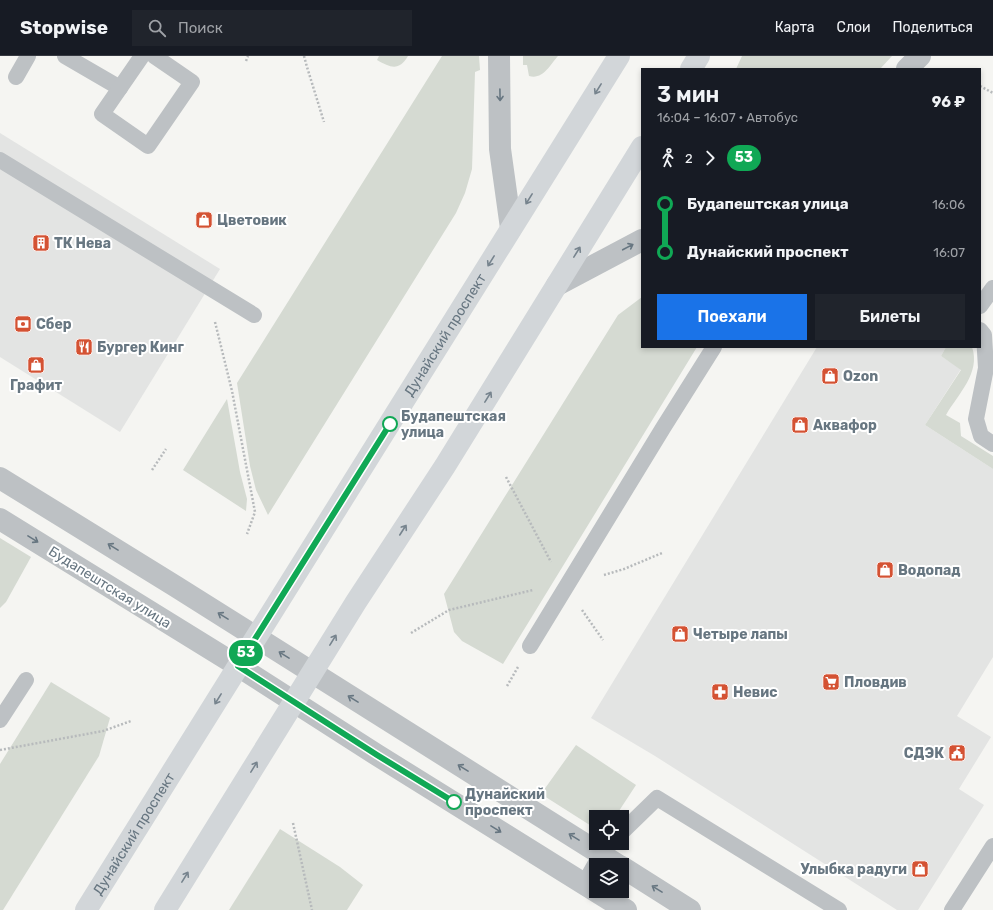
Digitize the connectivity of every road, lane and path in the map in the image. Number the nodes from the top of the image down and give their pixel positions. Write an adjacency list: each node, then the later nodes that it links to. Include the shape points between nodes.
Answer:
1 (28, 56): 14 (lane)
2 (65, 56): 16 (lane)
3 (142, 56): 16 (lane)
4 (154, 56): 16 (lane, via 192,82 148,146 102,114)
5 (248, 56): 11 (path)
6 (304, 56): 18 (path)
7 (499, 56): 21 (street, one-way to 21, via 500,149)
8 (619, 56): 21 (main road, Дунайский проспект, one-way to 21)
9 (699, 56): 12 (main road)
10 (920, 56): 13 (street)
11 (246, 61)
12 (692, 68)
13 (908, 68)
14 (16, 78)
15 (981, 87): 17 (path)
16 (120, 88)
17 (993, 93)
18 (324, 122)
19 (641, 149): 23 (main road, one-way to 19)
20 (0, 160): 26 (lane)
21 (511, 228): 40 (main road, Дунайский проспект, one-way to 40)
22 (641, 241): 23 (street, one-way to 22)
23 (557, 285): 43 (main road, one-way to 23)
24 (993, 288): 25 (lane)
25 (981, 305)
26 (254, 315)
27 (214, 320): 36 (path, via 232,391 255,512)
28 (981, 331): 30 (lane, via 984,335 986,368 976,419 981,436)
29 (713, 348): 41 (lane)
30 (993, 444)
31 (166, 449): 32 (path)
32 (152, 470)
33 (506, 477): 37 (path)
34 (0, 478): 40 (street, one-way to 34)
35 (0, 519): 42 (street, Будапештская улица, one-way to 42)
36 (247, 534)
37 (554, 568)
38 (536, 590): 39 (path, via 449,610)
39 (411, 633)
40 (256, 637): 42 (main road, Дунайский проспект); 43 (street, one-way to 40)
41 (530, 646)
42 (238, 666): 45 (street, Будапештская улица); 55 (main road, Дунайский проспект, one-way to 55)
43 (312, 673): 45 (main road); 52 (street, one-way to 43)
44 (26, 680): 46 (lane)
45 (294, 702): 54 (street, Будапештская улица, one-way to 54); 56 (main road, one-way to 45)
46 (0, 720)
47 (131, 721): 48 (path, via 103,731)
48 (0, 750)
49 (293, 823): 57 (path)
50 (629, 825): 60 (lane, via 657,798)
51 (993, 846): 61 (lane)
52 (610, 854): 54 (lane)
53 (629, 871): 59 (street, one-way to 53)
54 (584, 884): 58 (street, Будапештская улица)
55 (86, 910)
56 (165, 910)
57 (312, 910)
58 (626, 910)
59 (690, 910)
60 (839, 910)
61 (952, 910)

